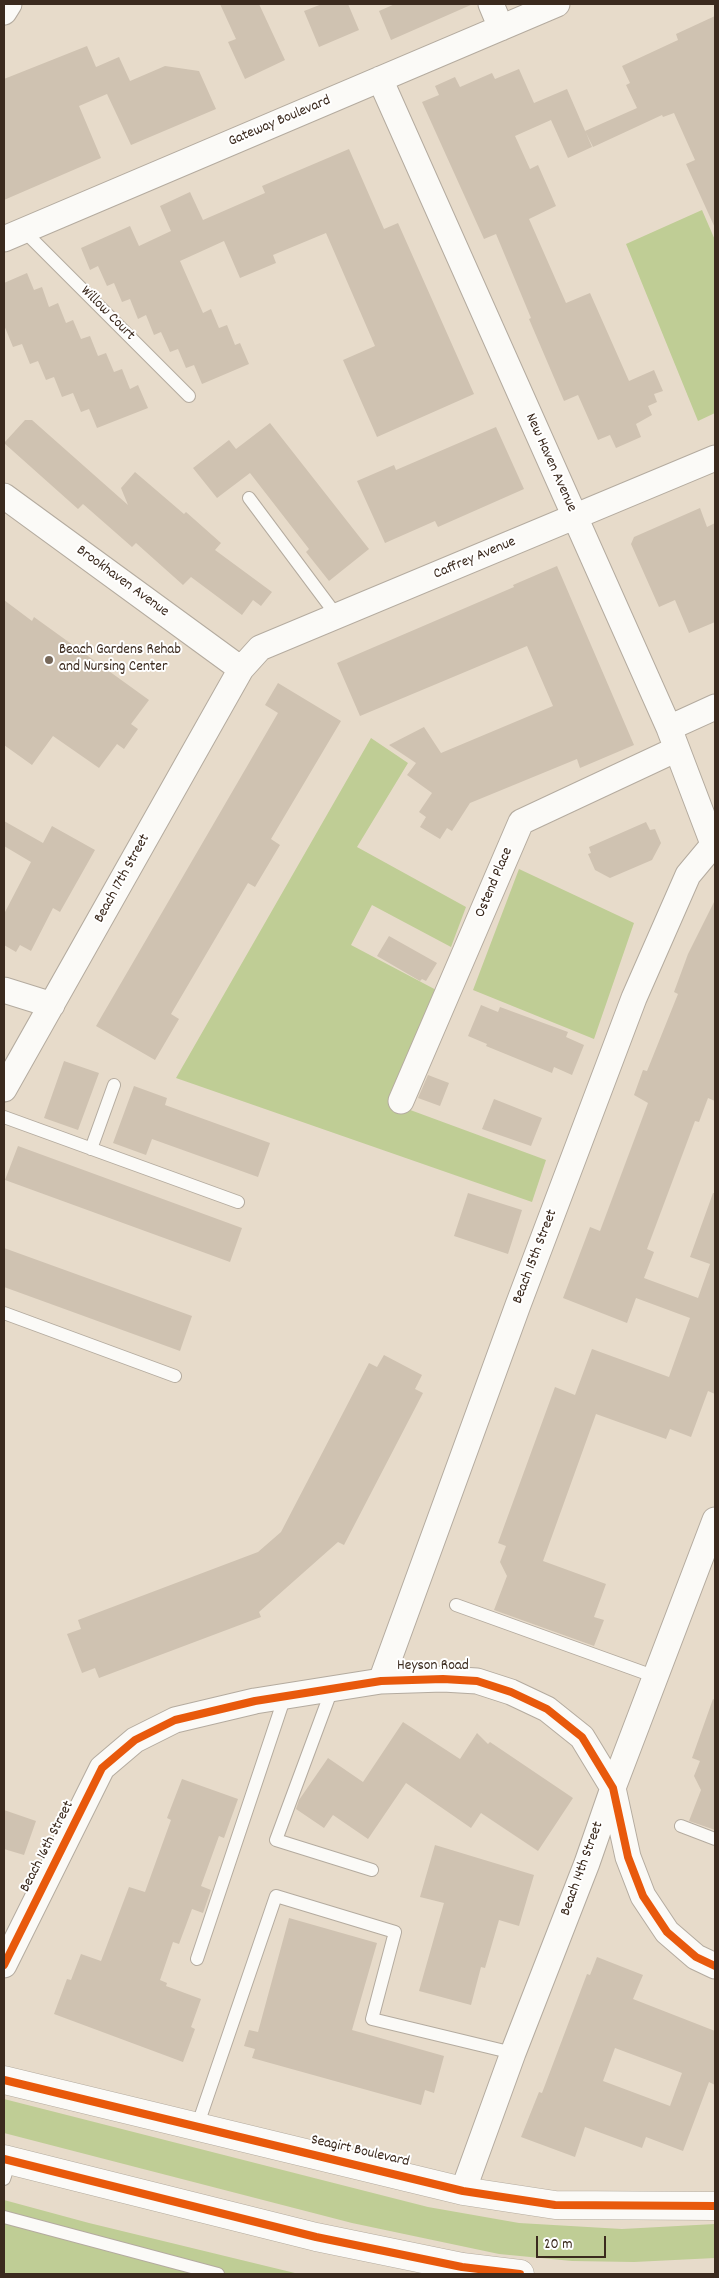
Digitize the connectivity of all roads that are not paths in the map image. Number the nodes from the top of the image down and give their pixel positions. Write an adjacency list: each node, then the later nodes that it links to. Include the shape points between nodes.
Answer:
1 (9, 4): 4 (street)
2 (491, 4): 5 (street)
3 (557, 4): 5 (street, Gateway Boulevard)
4 (4, 12)
5 (501, 28): 6 (street, Gateway Boulevard)
6 (380, 79): 7 (street, Gateway Boulevard); 12 (street, New Haven Avenue)
7 (14, 236): 8 (lane, Willow Court)
8 (189, 396)
9 (715, 458): 12 (street, Caffrey Avenue)
10 (4, 496): 14 (street, Brookhaven Avenue)
11 (249, 498): 13 (lane)
12 (574, 518): 13 (street, Caffrey Avenue); 16 (street, New Haven Avenue)
13 (337, 616): 14 (street, Caffrey Avenue, via 260,648)
14 (241, 669): 19 (street, Beach 17th Street)
15 (715, 707): 16 (street, Ostend Place)
16 (673, 739): 17 (street, New Haven Avenue); 22 (street, Ostend Place, via 522,822)
17 (715, 846): 31 (street, Beach 15th Street, via 688,875 634,998)
18 (4, 990): 19 (street)
19 (52, 1005): 21 (street, Beach 17th Street)
20 (114, 1084): 24 (lane)
21 (4, 1089)
22 (401, 1101)
23 (4, 1117): 24 (lane)
24 (91, 1149): 25 (lane)
25 (238, 1202)
26 (4, 1313): 27 (lane)
27 (175, 1376)
28 (715, 1520): 30 (street, Beach 14th Street)
29 (456, 1606): 30 (lane)
30 (656, 1677): 35 (street, Beach 14th Street)
31 (381, 1681): 32 (street, Heyson Road); 35 (street, Heyson Road, via 477,1681 547,1708 582,1737)
32 (332, 1689): 33 (street, Heyson Road); 38 (lane, via 276,1840)
33 (285, 1696): 34 (street, Heyson Road, via 175,1720 135,1740); 39 (lane)
34 (102, 1768): 40 (street, Beach 16th Street)
35 (613, 1788): 41 (street, Heyson Road, via 628,1856 643,1896 667,1932 696,1957); 42 (street, Beach 14th Street)
36 (680, 1826): 37 (lane)
37 (715, 1839)
38 (372, 1870)
39 (197, 1959)
40 (4, 1965)
41 (715, 1966)
42 (513, 2053): 44 (lane, via 372,2019 395,1932 276,1896); 46 (street, Beach 14th Street)
43 (4, 2080): 44 (main road, Seagirt Boulevard)
44 (197, 2127): 46 (main road, Seagirt Boulevard)
45 (6, 2166): 50 (main road, via 316,2237 462,2267)
46 (463, 2191): 47 (main road, Seagirt Boulevard, via 555,2205)
47 (715, 2206)
48 (4, 2217): 49 (lane)
49 (218, 2274)
50 (520, 2274)

